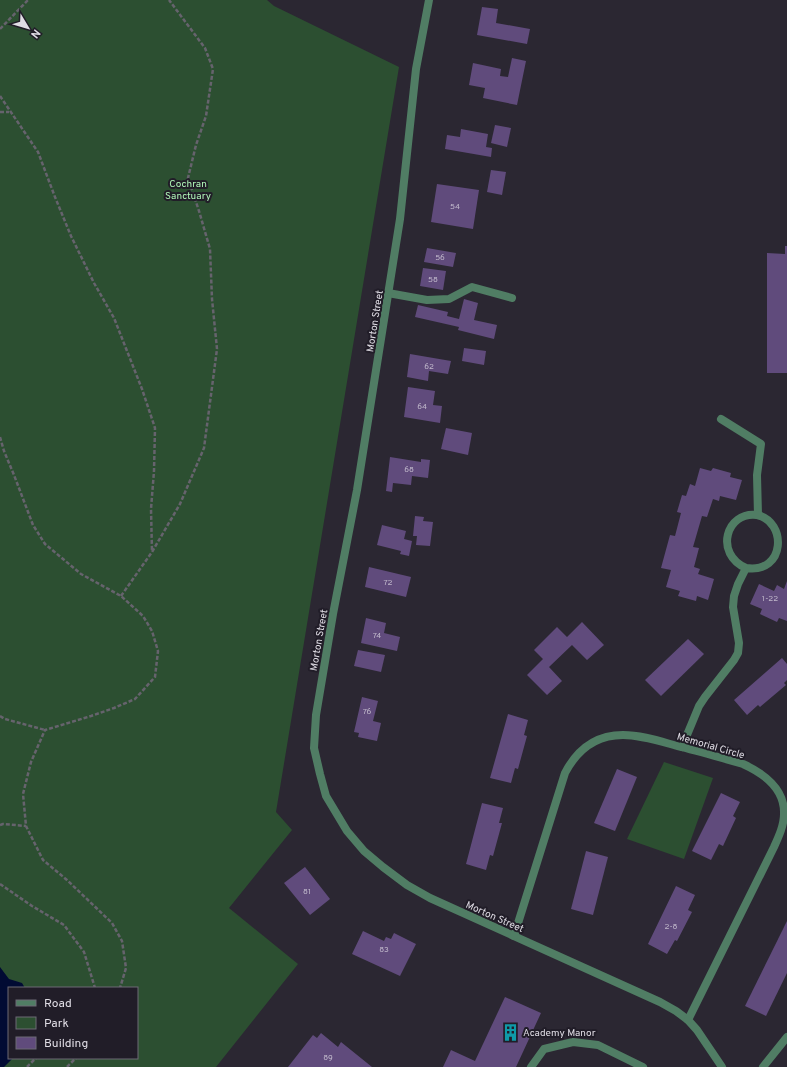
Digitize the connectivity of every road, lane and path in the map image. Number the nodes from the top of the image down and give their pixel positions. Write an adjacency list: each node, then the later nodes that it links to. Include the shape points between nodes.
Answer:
1 (28, 0): 4 (path)
2 (169, 0): 13 (path, via 206,48 213,69 206,116 188,178 210,249 217,350 204,448 180,504)
3 (429, 0): 8 (street, Morton Street, via 416,69 400,218)
4 (0, 29)
5 (0, 96): 7 (path)
6 (0, 112): 7 (path)
7 (10, 112): 13 (path, via 38,152 71,236 120,332 155,428 150,508)
8 (388, 292): 9 (street, via 427,300 449,299 472,287); 22 (street, Morton Street, via 357,490 316,714 314,748 326,796 347,831 364,851 407,885)
9 (512, 298)
10 (721, 419): 12 (street, via 761,444 757,475)
11 (0, 437): 15 (path, via 33,525 45,544 81,574)
12 (758, 515): 14 (street, via 741,518 732,526 728,536 727,548 732,558); 14 (street, via 769,520 779,534 779,551 768,565 757,569)
13 (152, 552): 15 (path)
14 (746, 568): 18 (street, via 734,596 738,653 705,697)
15 (121, 596): 17 (path, via 143,616 152,631 158,651 155,677 134,699)
16 (0, 716): 17 (path)
17 (45, 730): 20 (path, via 31,762 23,794)
18 (682, 747): 22 (street, Memorial Circle, via 622,735 603,738 576,755 565,773); 25 (street, Memorial Circle, via 743,764 755,770 773,785 784,804 783,822 774,847)
19 (0, 824): 20 (path)
20 (26, 826): 24 (path, via 43,860 112,923 122,941 126,968)
21 (0, 884): 23 (path, via 64,925 84,952)
22 (514, 936): 25 (street, Morton Street, via 660,1002)
23 (95, 987)
24 (120, 987)
25 (688, 1020): 33 (street, Morton Street)
26 (787, 1037): 34 (street)
27 (35, 1059): 29 (path)
28 (75, 1059): 30 (path)
29 (28, 1067)
30 (67, 1067)
31 (531, 1067): 32 (street, via 544,1049 573,1042 598,1045)
32 (643, 1067)
33 (722, 1067)
34 (763, 1067)

